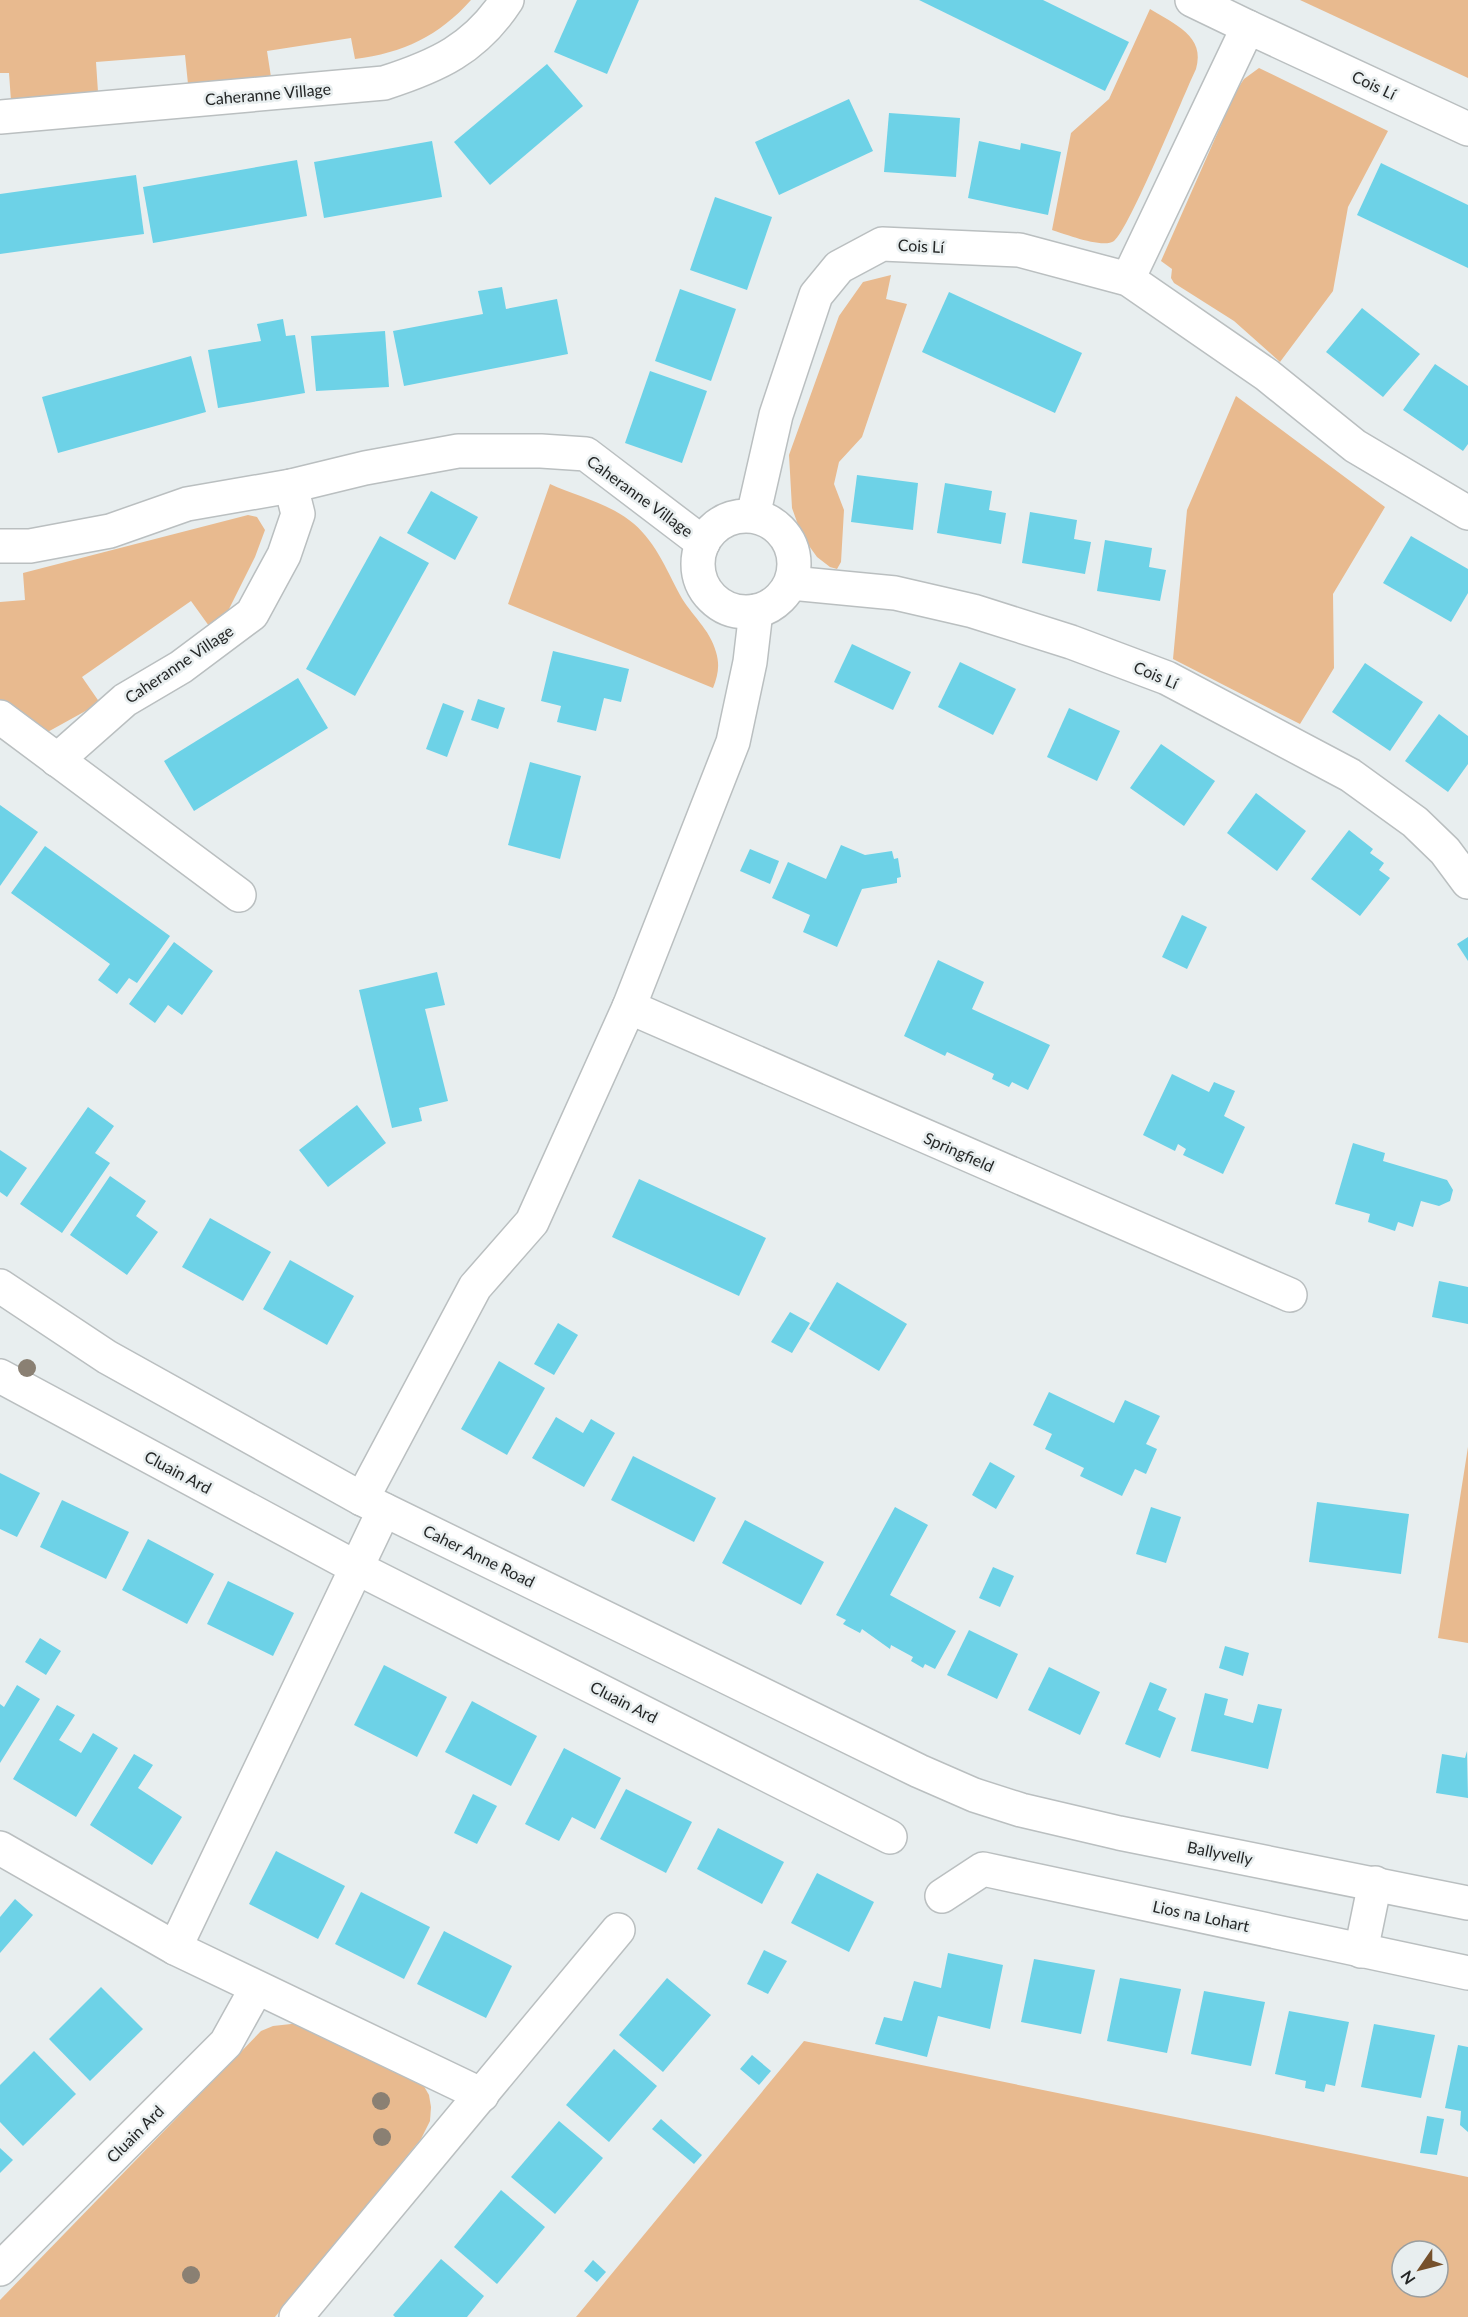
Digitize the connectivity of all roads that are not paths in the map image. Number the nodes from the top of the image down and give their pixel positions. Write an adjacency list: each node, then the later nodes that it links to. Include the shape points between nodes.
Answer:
1 (507, 0): 4 (street, Caheranne Village, via 468,44 432,68 384,83)
2 (1192, 0): 3 (street, Cois Lí)
3 (1248, 27): 5 (street, Cois Lí); 6 (street)
4 (0, 117)
5 (1468, 129)
6 (1128, 279): 8 (street, Cois Lí, via 1267,375 1355,446); 9 (street, Cois Lí, via 1019,250 882,244 839,267 816,295 776,415)
7 (291, 486): 10 (street, Caheranne Village, via 458,451 586,454); 11 (street, Caheranne Village, via 187,504 110,531 30,546); 15 (street, Caheranne Village, via 298,514 284,555 252,614 181,666 125,700)
8 (1468, 513)
9 (753, 516): 10 (street, via 733,517 717,526); 12 (street, via 779,528 791,546 794,567)
10 (703, 543): 13 (street, via 698,557 699,574 706,590 721,605 738,612)
11 (0, 546)
12 (790, 583): 13 (street, via 769,606); 16 (street, Cois Lí, via 895,593 973,611 1167,678 1350,775 1415,822 1445,851)
13 (756, 611): 18 (street, via 733,742)
14 (0, 717): 15 (street)
15 (57, 760): 17 (street)
16 (1468, 882)
17 (239, 895)
18 (629, 1008): 20 (street, Springfield); 22 (street, via 532,1222 476,1287)
19 (0, 1286): 22 (street, Caher Anne Road, via 107,1357)
20 (1290, 1295)
21 (0, 1376): 23 (street, Cluain Ard)
22 (373, 1504): 23 (street); 24 (street, Caher Anne Road)
23 (357, 1568): 25 (street, Cluain Ard); 31 (street)
24 (974, 1795): 27 (street, Ballyvelly, via 1119,1833)
25 (890, 1837)
26 (0, 1848): 31 (street)
27 (1375, 1883): 29 (street, Ballyvelly); 32 (street)
28 (942, 1896): 32 (street, Lios na Lohart, via 983,1869)
29 (1468, 1904)
30 (618, 1930): 35 (street)
31 (175, 1948): 34 (street)
32 (1361, 1951): 33 (street, Lios na Lohart)
33 (1468, 1973)
34 (256, 1989): 35 (street); 36 (street, Cluain Ard, via 226,2043)
35 (482, 2095): 37 (street)
36 (0, 2269)
37 (296, 2317)

